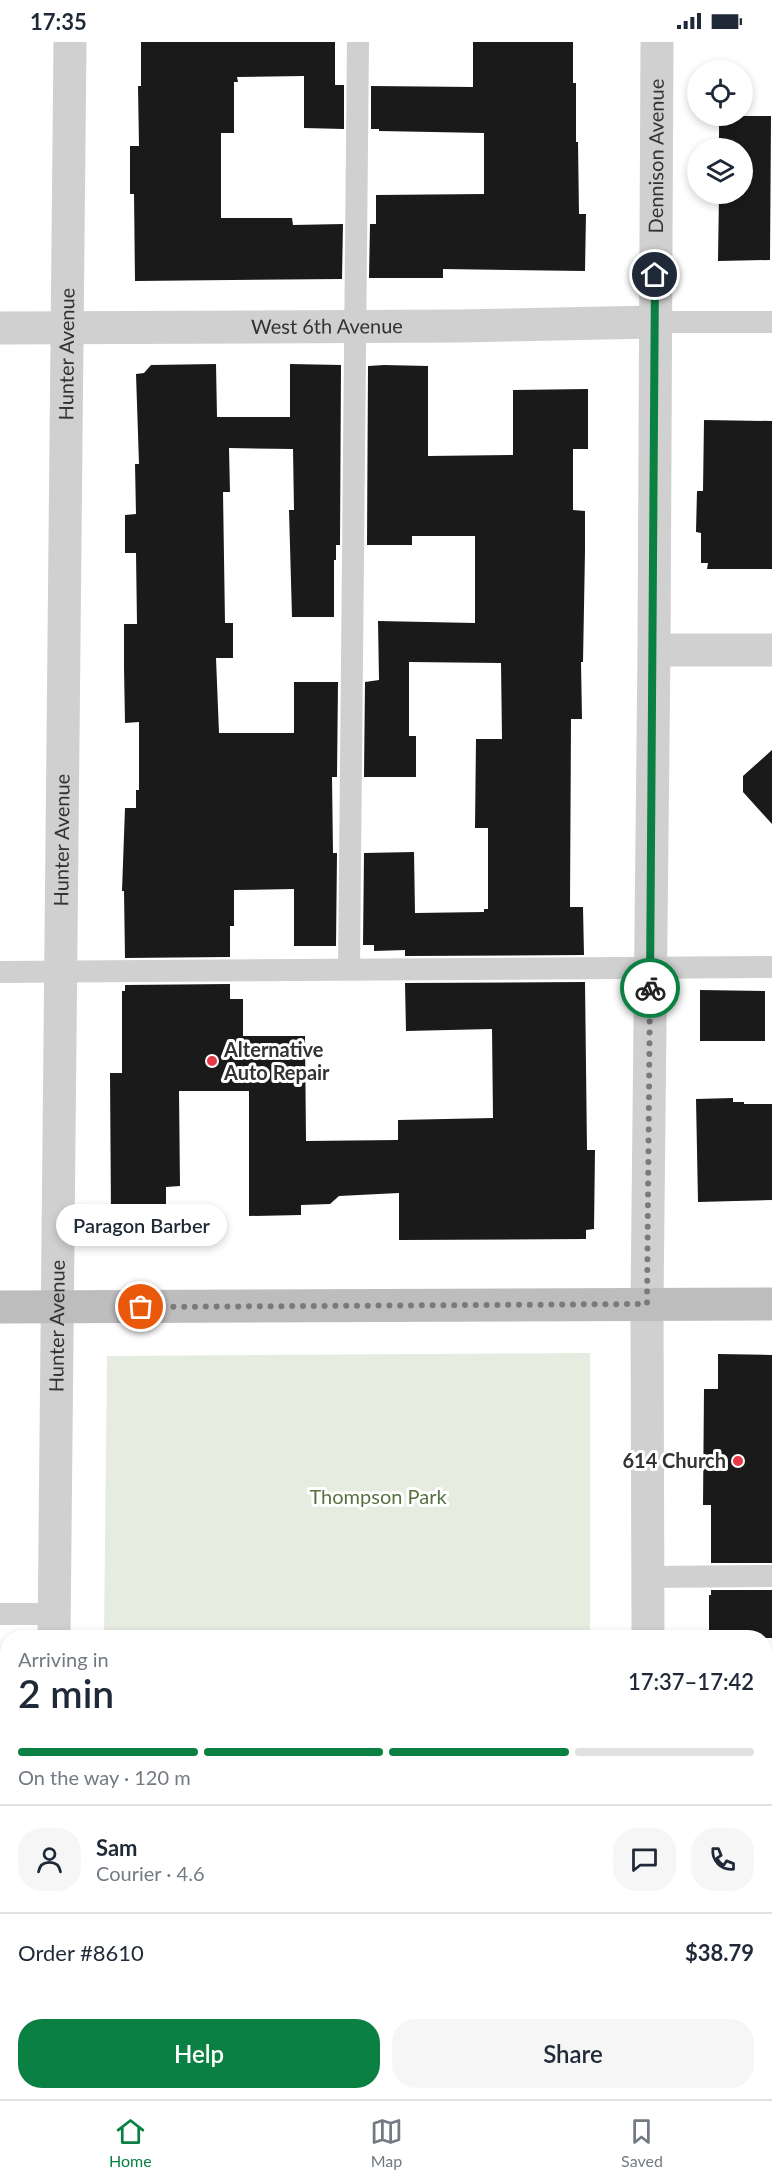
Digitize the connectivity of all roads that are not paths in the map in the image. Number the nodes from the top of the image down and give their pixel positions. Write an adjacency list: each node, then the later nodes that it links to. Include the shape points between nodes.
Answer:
1 (70, 42): 8 (street, Hunter Avenue)
2 (358, 42): 6 (lane)
3 (657, 42): 4 (street, Dennison Avenue)
4 (655, 322): 5 (lane); 6 (street, West 6th Avenue); 9 (street, Dennison Avenue)
5 (772, 322)
6 (355, 326): 8 (street, West 6th Avenue); 13 (lane)
7 (0, 328): 8 (street, West 6th Avenue)
8 (66, 328): 14 (street, Hunter Avenue)
9 (654, 650): 10 (street); 11 (street, Dennison Avenue)
10 (772, 650)
11 (650, 967): 12 (lane); 13 (lane); 16 (street, Dennison Avenue)
12 (772, 967)
13 (349, 969): 14 (lane)
14 (60, 971): 15 (lane); 19 (street, Hunter Avenue)
15 (0, 972)
16 (647, 1304): 17 (main road); 19 (main road); 20 (street, Dennison Avenue)
17 (772, 1304)
18 (0, 1307): 19 (main road)
19 (57, 1307): 23 (street, Hunter Avenue)
20 (648, 1576): 21 (lane); 24 (street, Dennison Avenue)
21 (772, 1576)
22 (0, 1614): 23 (lane)
23 (54, 1626)
24 (648, 1630)

